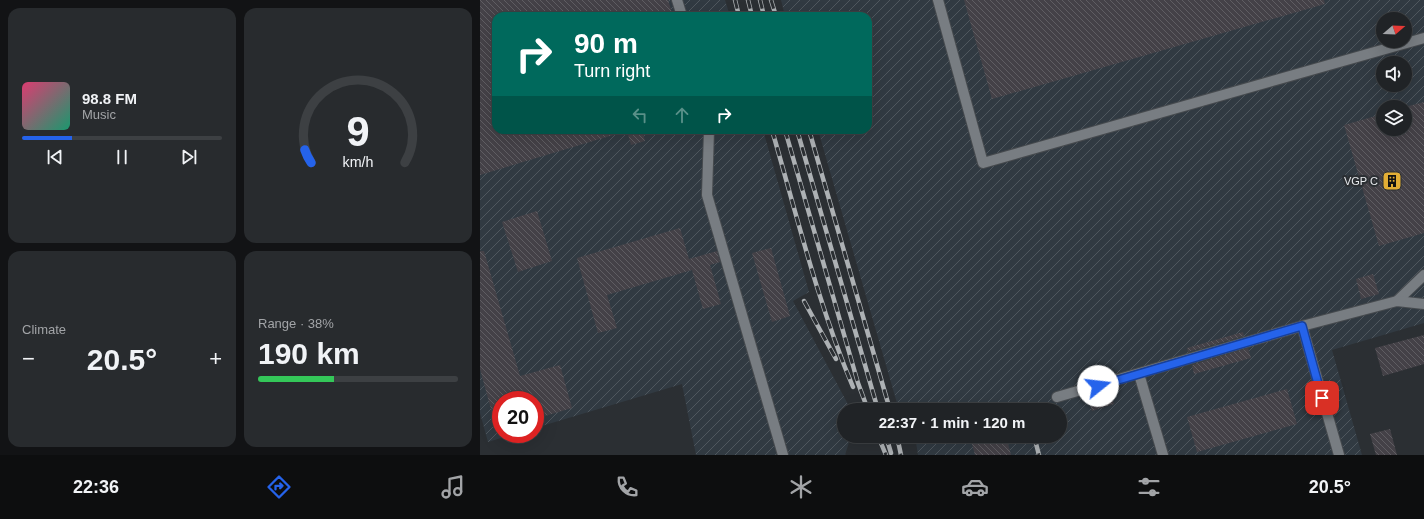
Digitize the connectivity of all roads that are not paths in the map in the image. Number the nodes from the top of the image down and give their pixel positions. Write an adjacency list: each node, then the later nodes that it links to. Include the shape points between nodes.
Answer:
1 (677, 0): 3 (lane)
2 (938, 0): 4 (lane, via 983,163)
3 (681, 12)
4 (1424, 38)
5 (709, 134): 12 (lane, via 707,195)
6 (1424, 275): 7 (lane)
7 (1397, 301): 8 (lane); 9 (lane)
8 (1424, 304)
9 (1302, 326): 10 (lane); 14 (lane)
10 (1139, 374): 11 (lane); 13 (lane)
11 (1057, 397)
12 (783, 455)
13 (1163, 455)
14 (1339, 455)

